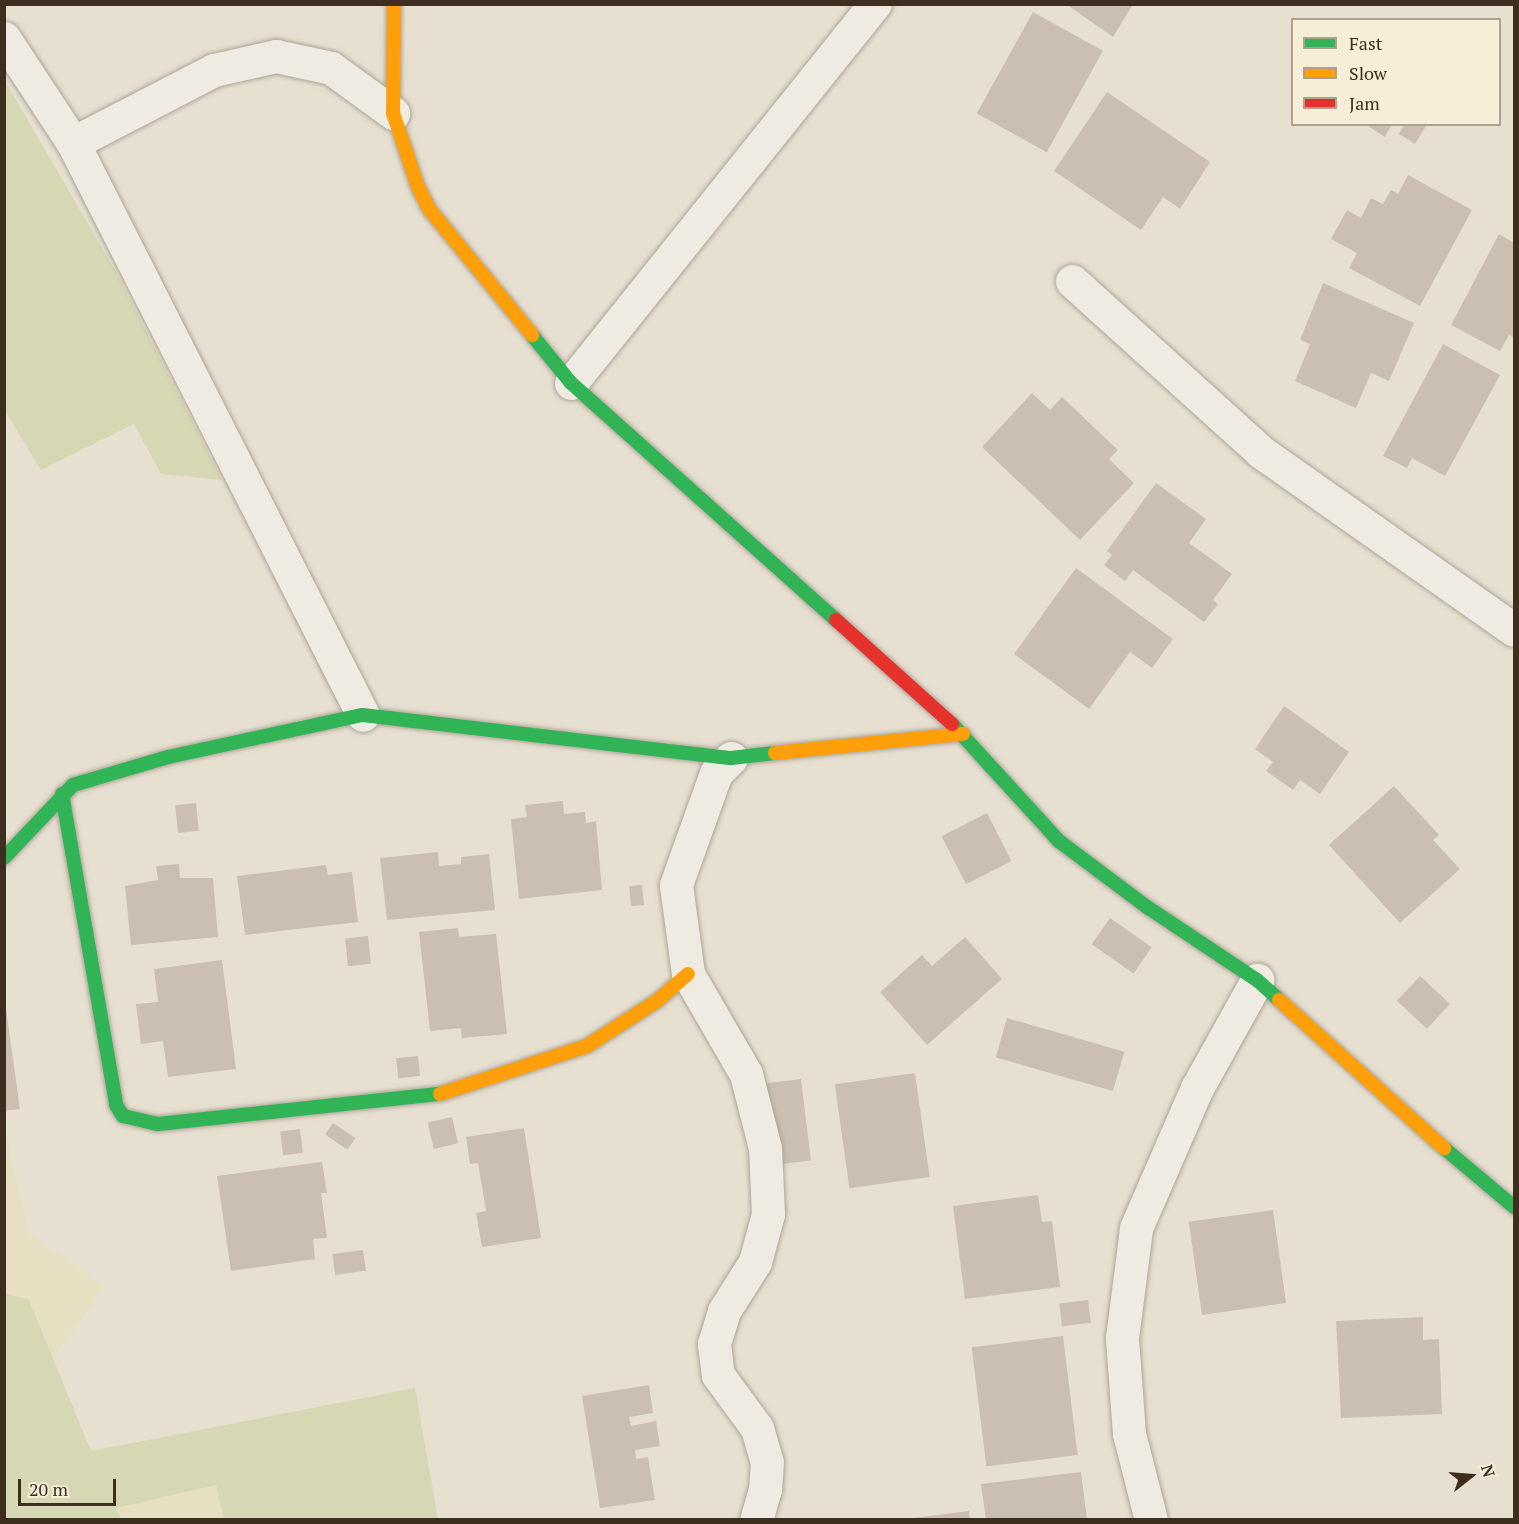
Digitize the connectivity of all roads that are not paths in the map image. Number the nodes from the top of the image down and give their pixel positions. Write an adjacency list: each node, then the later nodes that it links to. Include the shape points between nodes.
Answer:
1 (394, 4): 4 (street)
2 (875, 4): 7 (street)
3 (4, 38): 5 (street)
4 (393, 113): 5 (street, via 331,68 276,56 214,70); 7 (street, via 429,209)
5 (73, 143): 9 (street)
6 (1072, 281): 8 (street, via 1262,452)
7 (571, 383): 10 (street)
8 (1515, 630)
9 (363, 715): 11 (street); 12 (street, via 168,757 73,785)
10 (963, 734): 11 (street); 15 (street, via 1059,841 1147,907)
11 (731, 758): 14 (street, via 716,773 676,885)
12 (62, 795): 13 (street, via 24,841); 14 (street, via 116,1105 123,1116 133,1120 158,1124 436,1095 586,1046 657,1001)
13 (4, 858)
14 (688, 974): 17 (street, via 746,1074 765,1148 768,1214 755,1262 724,1311 714,1344 718,1375 757,1428 767,1462 765,1489)
15 (1257, 980): 16 (street, via 1502,1200); 18 (street, via 1197,1088 1136,1228 1122,1338 1129,1434)
16 (1515, 1206)
17 (756, 1520)
18 (1151, 1520)

